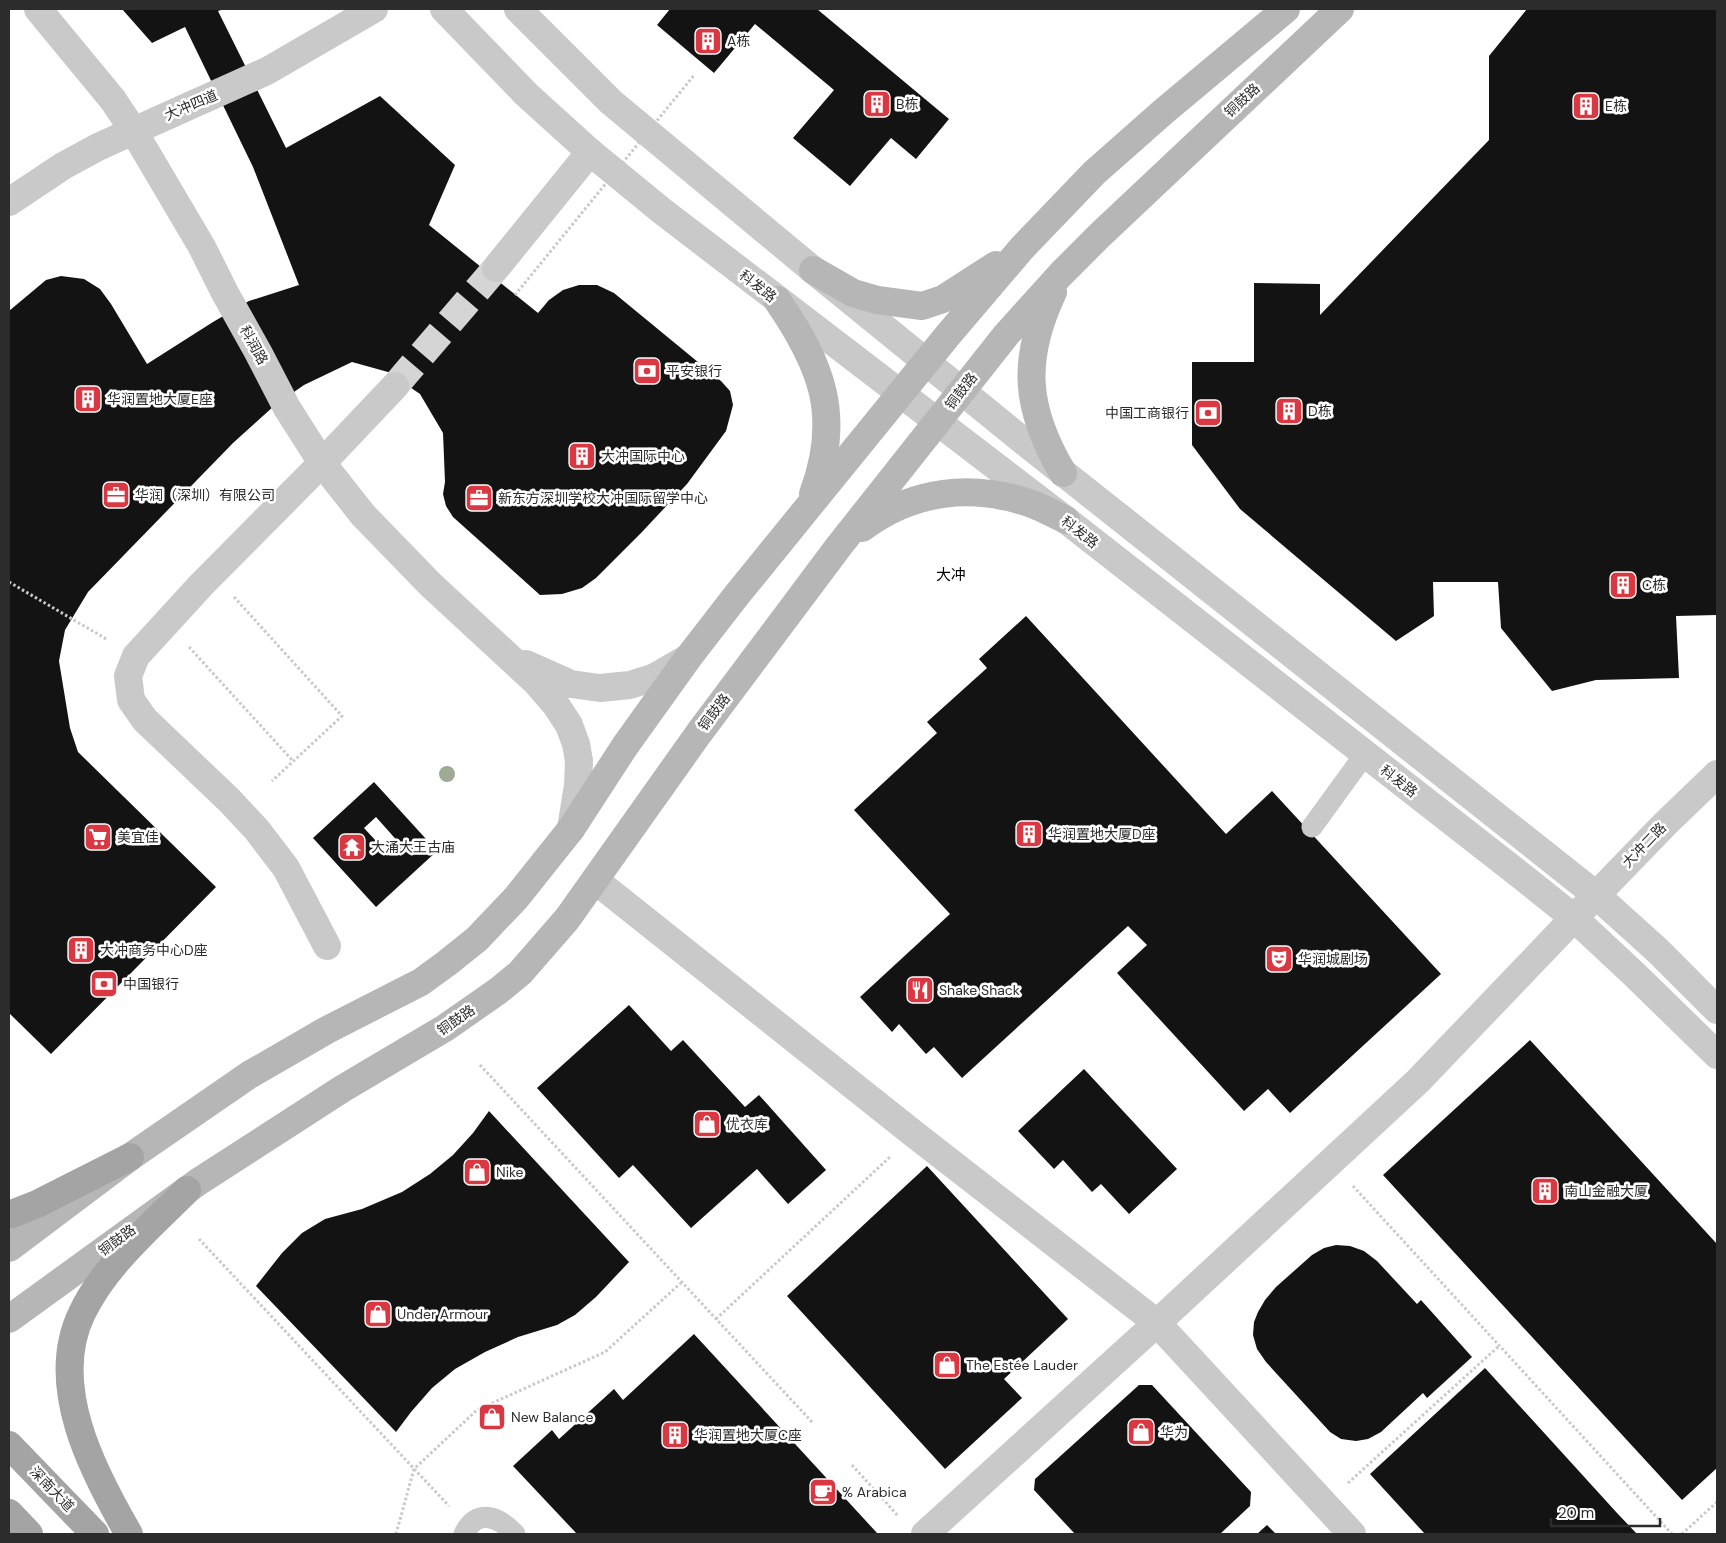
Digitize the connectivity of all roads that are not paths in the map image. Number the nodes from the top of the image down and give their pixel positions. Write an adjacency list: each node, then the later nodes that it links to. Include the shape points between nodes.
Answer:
1 (38, 9): 7 (street, 科润路, via 113,100)
2 (374, 9): 7 (street, 大冲四道, via 267,70)
3 (444, 9): 8 (street, 科发路, via 526,94)
4 (518, 9): 12 (street, via 611,102)
5 (1286, 9): 10 (main road, via 1108,161)
6 (1340, 9): 13 (main road, 铜鼓路)
7 (133, 130): 9 (street, 大冲四道, via 63,166); 20 (street, 科润路, via 202,248 287,408)
8 (590, 152): 11 (street); 14 (street, 科发路)
9 (9, 202)
10 (1022, 248): 12 (main road, via 943,298 922,306 853,294); 15 (main road)
11 (496, 268)
12 (813, 270): 15 (street)
13 (1061, 274): 17 (main road, 铜鼓路); 21 (main road, via 1036,339 1032,393 1041,430)
14 (777, 300): 18 (street, 科发路); 22 (main road, via 807,346 826,405 825,448 820,474)
15 (926, 363): 17 (street); 18 (main road)
16 (395, 386): 20 (street)
17 (961, 391): 19 (main road, 铜鼓路); 21 (street)
18 (900, 394): 19 (street, 科发路); 22 (main road)
19 (937, 422): 23 (street, 科发路); 24 (main road, 铜鼓路)
20 (322, 463): 25 (street, 科润路, via 363,515); 34 (street, via 136,656 128,676 130,700 145,720 229,800 286,868)
21 (1063, 473): 32 (street)
22 (807, 509): 26 (main road)
23 (1066, 520): 24 (main road, via 1033,504 1004,496 943,493 897,507 873,520); 27 (street, 科发路)
24 (839, 546): 31 (main road, 铜鼓路, via 699,733)
25 (504, 653): 26 (street, via 571,684 600,688 630,685 654,677); 30 (street, 科润路, via 536,682 569,725 579,761)
26 (688, 658): 30 (main road)
27 (1365, 754): 29 (lane); 33 (street, 科发路)
28 (1717, 774): 32 (street, 大冲二路)
29 (1312, 827)
30 (570, 829): 37 (main road, via 516,898 447,963 421,982 249,1075)
31 (596, 881): 38 (main road, 铜鼓路, via 541,950 498,991 445,1028 342,1089); 42 (street)
32 (1596, 896): 33 (street, 大冲二路); 35 (street, via 1657,950)
33 (1574, 918): 36 (street, 科发路); 42 (street, 大冲二路, via 1418,1081)
34 (327, 946)
35 (1717, 1010)
36 (1717, 1055)
37 (130, 1157): 39 (main road); 40 (main road)
38 (188, 1190): 41 (main road, 铜鼓路); 49 (main road, via 96,1288 81,1314 71,1343 72,1402 85,1446 104,1491)
39 (9, 1215)
40 (9, 1248)
41 (9, 1319)
42 (1157, 1323): 45 (street, 大冲二路); 51 (street)
43 (9, 1445): 48 (main road, 深南大道)
44 (9, 1513): 47 (main road)
45 (913, 1527)
46 (466, 1531): 50 (lane, via 477,1520 490,1517 498,1519)
47 (29, 1534)
48 (96, 1534)
49 (129, 1534)
50 (514, 1534)
51 (1352, 1534)

